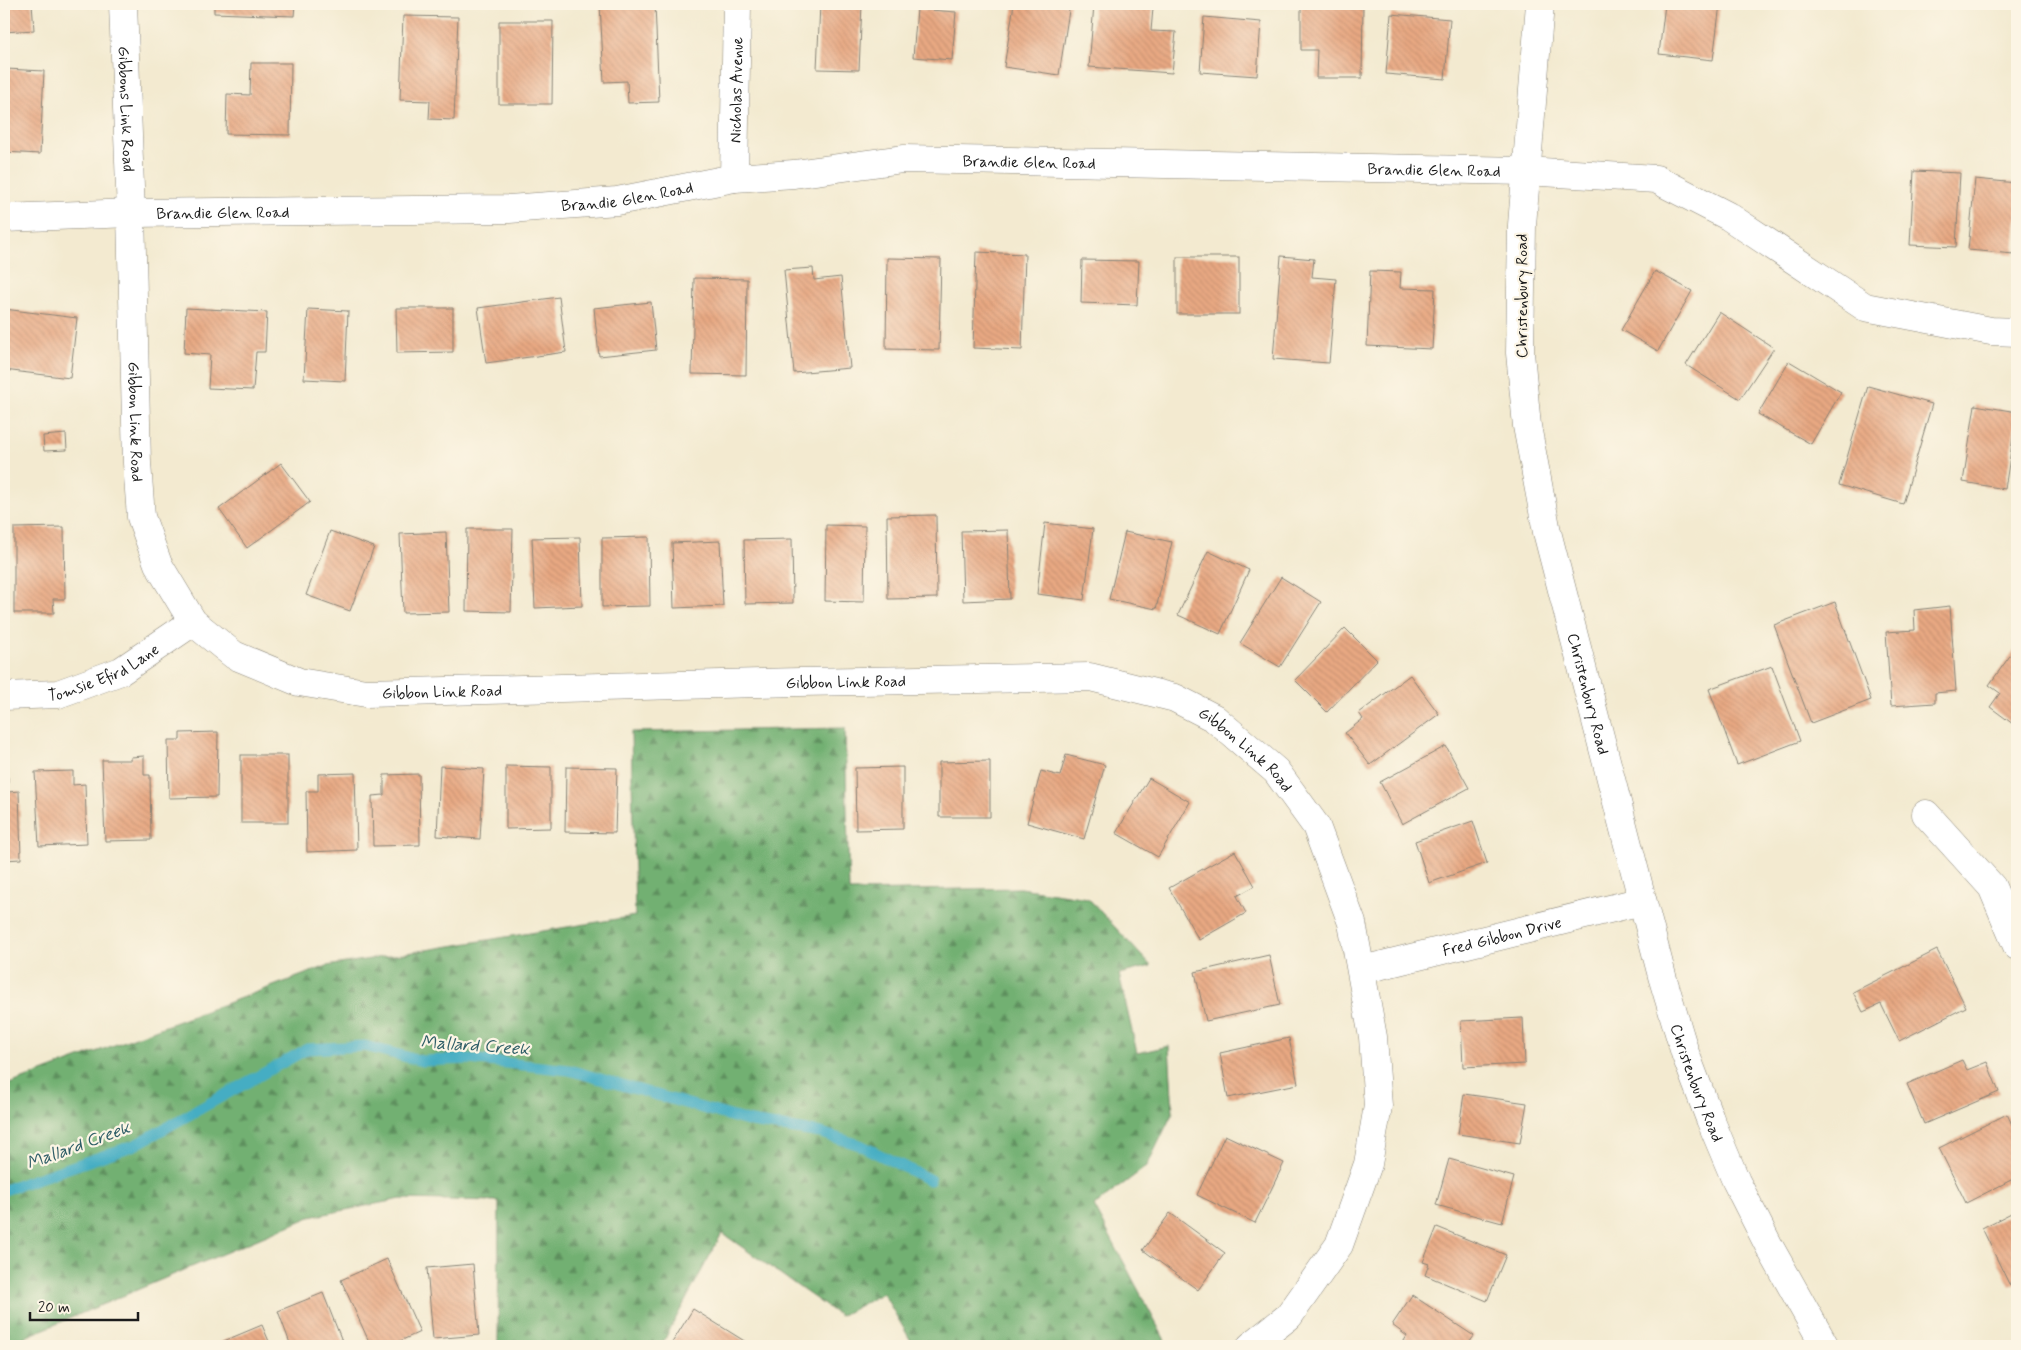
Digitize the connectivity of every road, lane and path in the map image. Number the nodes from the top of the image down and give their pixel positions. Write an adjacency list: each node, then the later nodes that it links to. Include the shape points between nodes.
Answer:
1 (123, 4): 6 (street, Gibbons Link Road)
2 (736, 4): 5 (street, Nicholas Avenue)
3 (1540, 4): 4 (street, Christenbury Road)
4 (1526, 171): 5 (street, Brandie Glen Road, via 903,159 794,174); 8 (street, Brandie Glen Road, via 1656,179 1728,216 1865,308 1991,331); 12 (street, Christenbury Road, via 1520,354 1527,426 1547,532)
5 (734, 178): 6 (street, Brandie Glen Road, via 616,201 509,209)
6 (131, 213): 7 (street, Brandie Glen Road); 9 (street, Gibbon Link Road, via 141,517 158,564)
7 (4, 218)
8 (2017, 332)
9 (193, 622): 10 (street, Tomsie Efird Lane, via 121,671 58,694); 14 (street, Gibbon Link Road, via 234,655 299,682 366,694 1090,676 1175,698 1214,718 1276,771 1316,826 1350,915)
10 (4, 696)
11 (1926, 814): 13 (street, via 1992,887)
12 (1642, 901): 14 (street, Fred Gibbon Drive); 16 (street, Christenbury Road, via 1685,1053 1710,1119 1736,1181)
13 (2017, 946)
14 (1362, 970): 15 (street, Gibbon Link Road, via 1373,1038 1378,1106 1368,1164 1340,1245 1289,1316)
15 (1251, 1346)
16 (1825, 1346)

